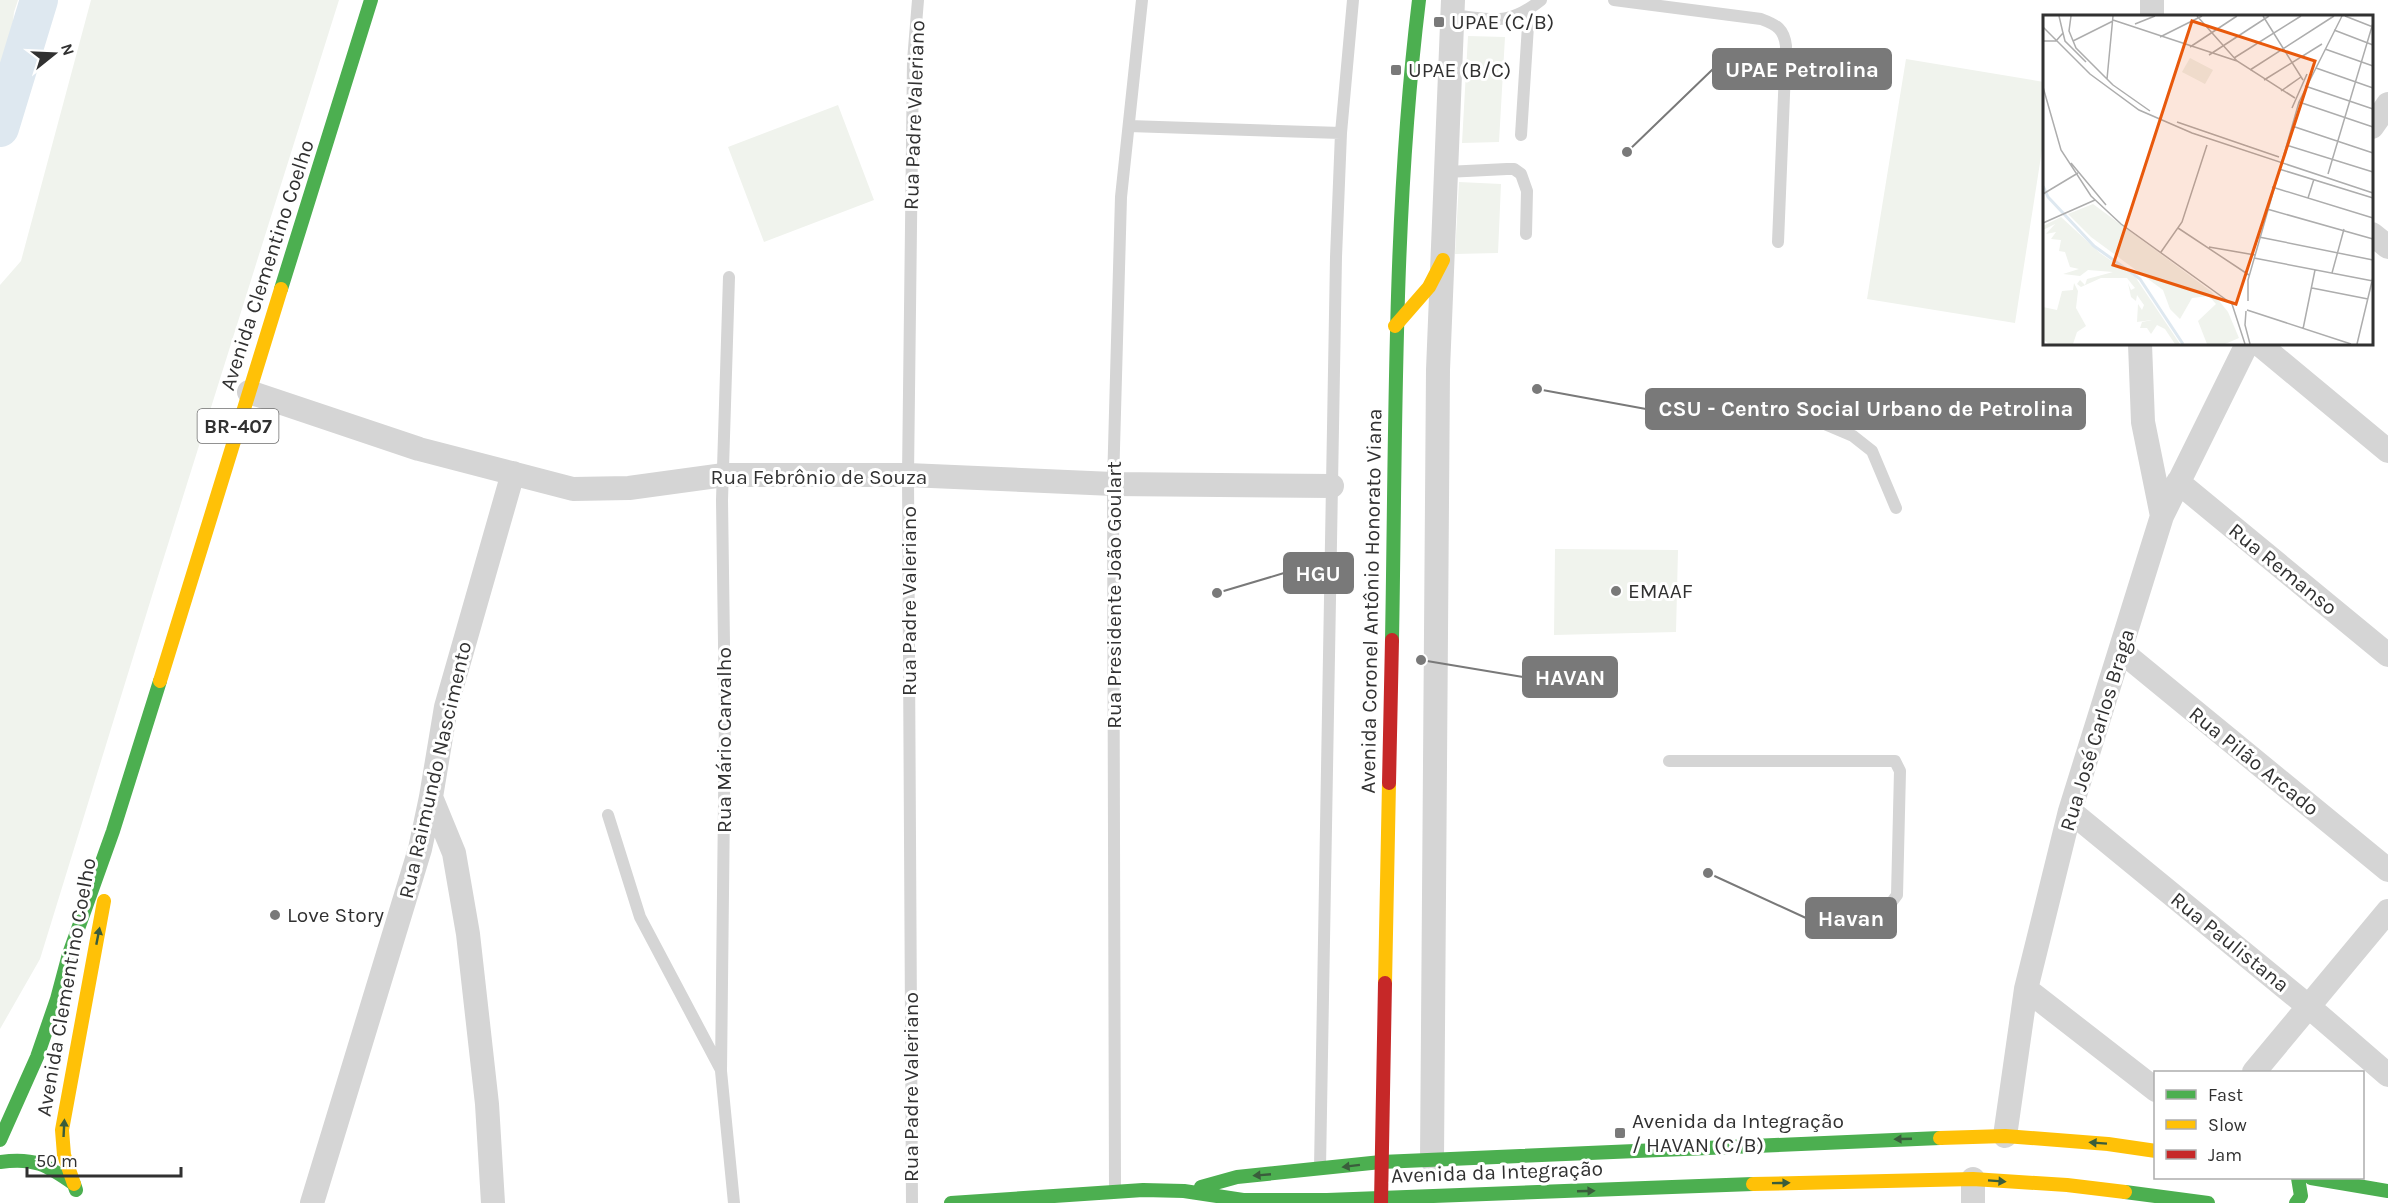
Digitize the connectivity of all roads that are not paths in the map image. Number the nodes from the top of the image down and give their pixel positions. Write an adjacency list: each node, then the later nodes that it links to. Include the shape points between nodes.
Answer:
1 (371, 0): 11 (main road, Avenida Clementino Coelho / BR-407)
2 (378, 0): 11 (main road, Avenida Clementino Coelho / BR-407)
3 (918, 0): 33 (lane, Rua Padre Valeriano, via 913,61)
4 (1142, 0): 13 (lane, Rua Presidente João Goulart)
5 (1353, 0): 15 (lane)
6 (1419, 0): 24 (main road, Avenida Coronel Antônio Honorato Viana, via 1408,80)
7 (1541, 0): 10 (lane)
8 (1614, 0): 20 (lane, via 1761,19 1782,30 1786,46)
9 (1453, 7): 10 (lane, via 1499,20); 17 (street)
10 (1529, 10): 16 (lane)
11 (366, 22): 28 (main road, Avenida Clementino Coelho / BR-407)
12 (2388, 104): 14 (street)
13 (1129, 126): 15 (lane); 35 (lane, Rua Presidente João Goulart, via 1121,208)
14 (2373, 126)
15 (1341, 133): 36 (lane)
16 (1521, 135)
17 (1446, 172): 18 (lane, via 1514,169 1521,174 1527,191); 22 (street)
18 (1526, 234)
19 (2373, 235): 21 (street)
20 (1778, 242)
21 (2388, 247)
22 (1443, 260): 24 (main road, via 1430,288); 60 (street, via 1436,497)
23 (729, 277): 32 (lane, Rua Mário Carvalho)
24 (1395, 326): 62 (main road, Avenida Coronel Antônio Honorato Viana)
25 (2140, 345): 38 (street, via 2143,422)
26 (2246, 345): 34 (street, Rua José Carlos Braga)
27 (2260, 345): 30 (street)
28 (249, 392): 31 (street, Rua Febrônio de Souza, via 419,450); 45 (main road, Avenida Clementino Coelho / BR-407)
29 (1820, 422): 37 (lane, via 1853,436 1872,451)
30 (2388, 451)
31 (513, 473): 32 (street, Rua Febrônio de Souza, via 573,489 629,488); 42 (street, Rua Raimundo Nascimento, via 446,707)
32 (724, 475): 33 (street, Rua Febrônio de Souza); 51 (lane, Rua Mário Carvalho)
33 (908, 475): 35 (street, Rua Febrônio de Souza); 80 (lane, Rua Padre Valeriano)
34 (2178, 482): 38 (street, Rua José Carlos Braga); 40 (street, Rua Remanso)
35 (1113, 484): 36 (street, Rua Febrônio de Souza); 69 (lane, Rua Presidente João Goulart)
36 (1332, 486): 63 (lane)
37 (1896, 508)
38 (2162, 516): 39 (street, Rua José Carlos Braga)
39 (2121, 651): 43 (street, Rua José Carlos Braga); 46 (street, Rua Pilão Arcado)
40 (2388, 655)
41 (1669, 761): 48 (lane, via 1894,761 1900,771 1897,895)
42 (431, 797): 77 (street, Rua Raimundo Nascimento, via 420,849); 78 (street, via 454,853 468,934 487,1104)
43 (2070, 811): 49 (street, Rua José Carlos Braga); 50 (street, Rua Paulistana)
44 (608, 815): 51 (lane, via 640,917)
45 (113, 831): 56 (main road, Avenida Clementino Coelho, via 37,1057); 71 (main road, Avenida Clementino Coelho, one-way to 45, via 64,1155 62,1130 103,911)
46 (2388, 870)
47 (2388, 911): 50 (street)
48 (1876, 923)
49 (2026, 989): 54 (street); 55 (street, Rua José Carlos Braga)
50 (2308, 1006): 52 (street); 53 (street, Rua Paulistana)
51 (721, 1071): 79 (lane, Rua Mário Carvalho)
52 (2255, 1071)
53 (2388, 1075)
54 (2154, 1088)
55 (2005, 1136): 57 (main road, Avenida da Integração); 60 (main road, Avenida da Integração, one-way to 60)
56 (0, 1140)
57 (2068, 1141): 58 (main road, Avenida da Integração, one-way to 57); 59 (main road)
58 (2154, 1150)
59 (2063, 1155)
60 (1432, 1160): 62 (main road, Avenida da Integração)
61 (0, 1162): 71 (main road, via 21,1158 44,1163)
62 (1381, 1162): 63 (main road, Avenida da Integração, one-way to 63); 75 (main road, Avenida Coronel Antônio Honorato Viana)
63 (1320, 1169): 67 (main road, Avenida da Integração, one-way to 67, via 1237,1177)
64 (1973, 1179): 70 (main road, Avenida da Integração, one-way to 64); 74 (main road, Avenida da Integração, one-way to 74, via 2064,1179); 82 (street)
65 (2298, 1179): 84 (main road, via 2301,1196)
66 (2317, 1179): 68 (main road)
67 (1184, 1191): 72 (main road, Avenida da Integração); 76 (main road, Avenida da Integração, via 1243,1200)
68 (2388, 1191)
69 (1115, 1192): 72 (main road, Avenida da Integração); 81 (main road, Avenida da Integração)
70 (1744, 1193): 73 (main road, Avenida da Integração, one-way to 70)
71 (78, 1196)
72 (1143, 1196)
73 (1562, 1197): 75 (main road, Avenida da Integração)
74 (2135, 1198): 83 (main road, Avenida da Integração)
75 (1381, 1200): 76 (main road, Avenida da Integração)
76 (1327, 1202)
77 (312, 1203)
78 (493, 1203)
79 (734, 1203)
80 (912, 1203)
81 (951, 1203)
82 (1973, 1203)
83 (2208, 1203)
84 (2296, 1203)

